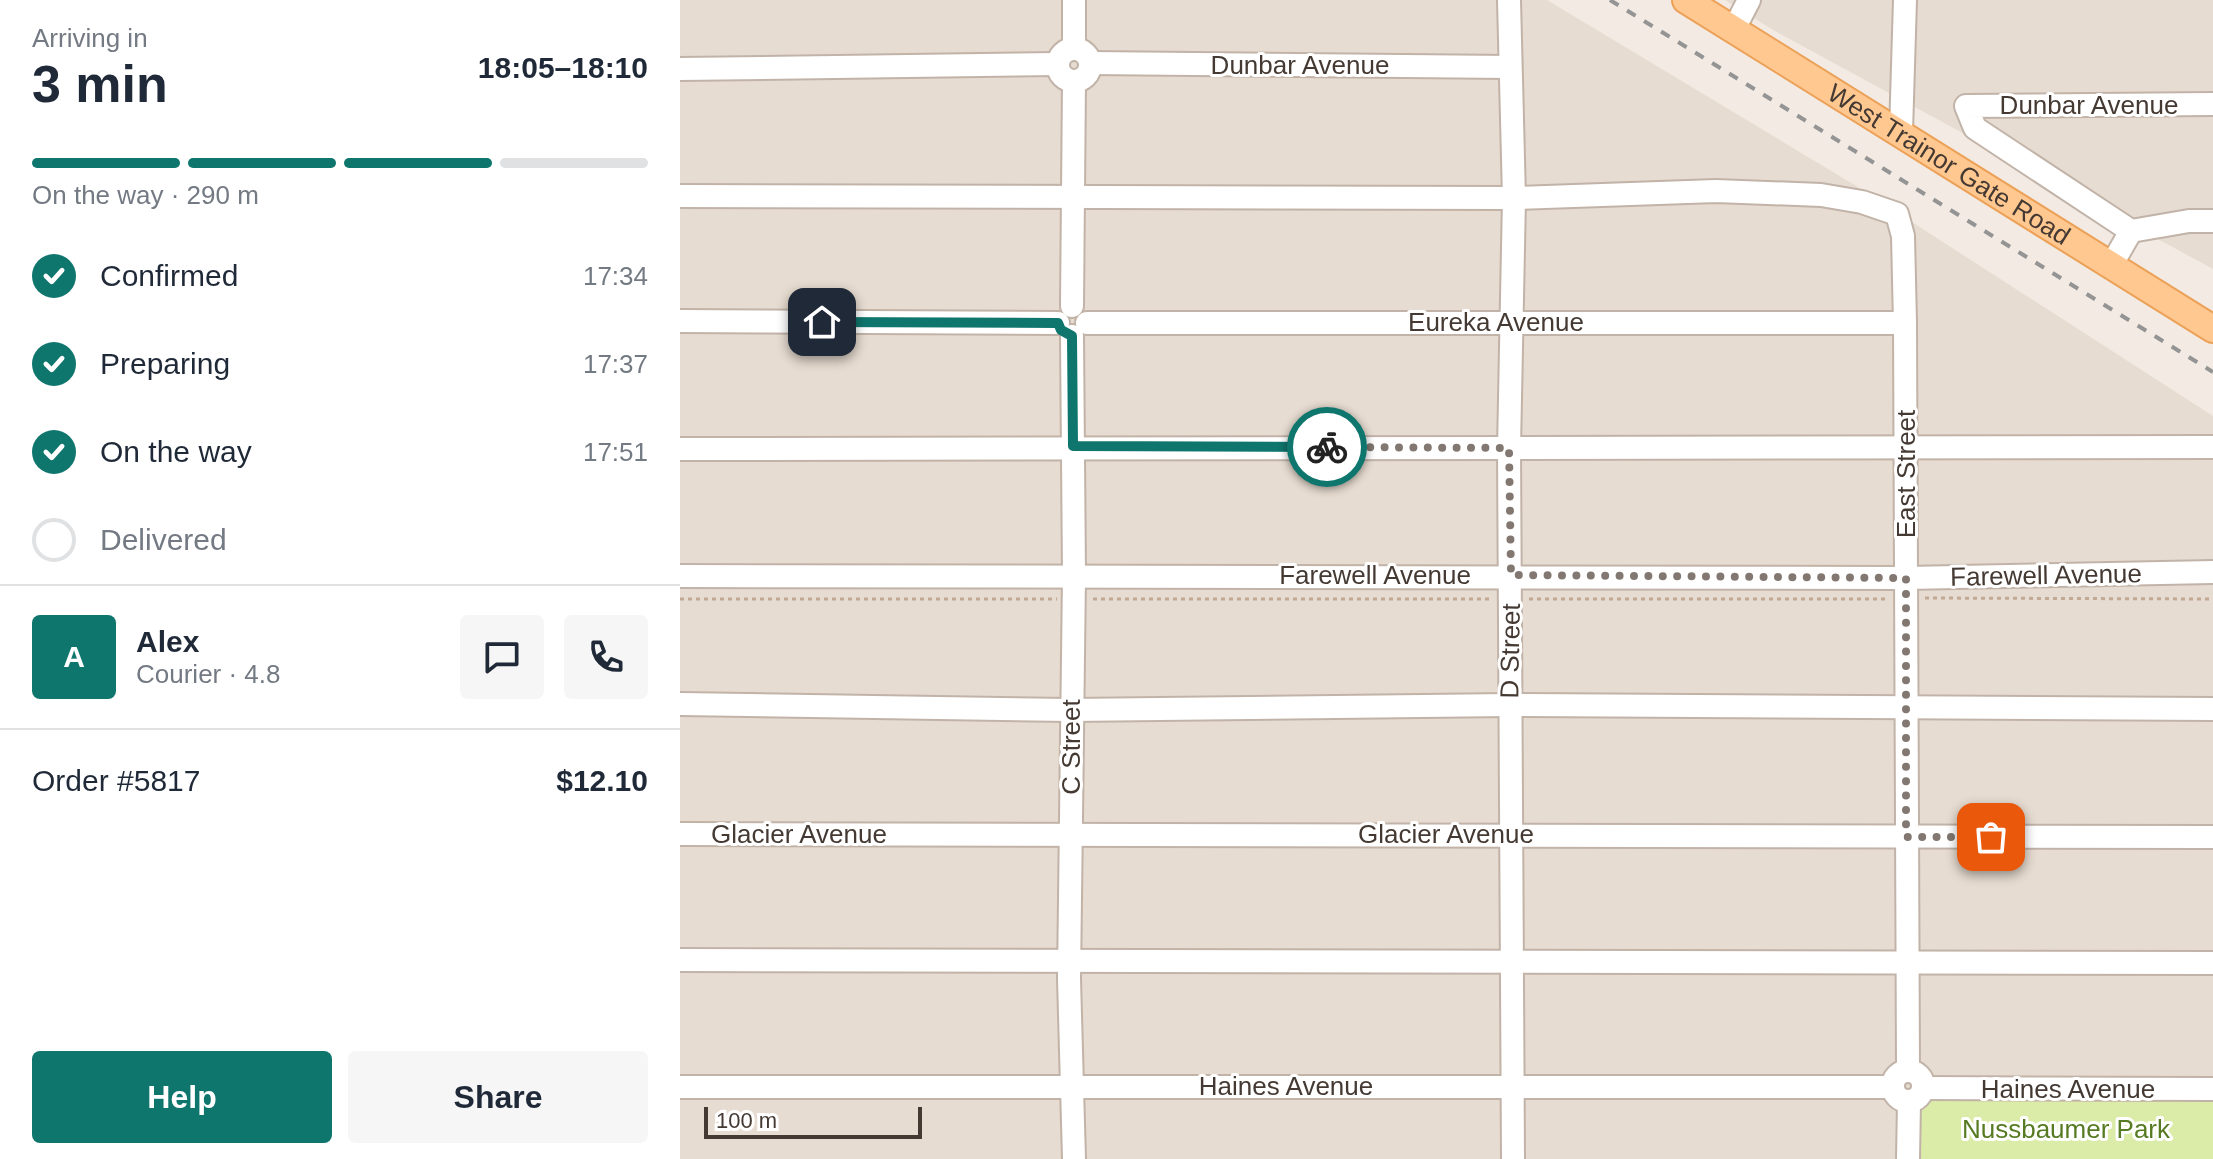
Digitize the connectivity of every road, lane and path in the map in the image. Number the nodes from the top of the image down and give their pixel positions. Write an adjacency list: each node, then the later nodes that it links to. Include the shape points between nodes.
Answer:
1 (1074, 0): 7 (street)
2 (1509, 0): 8 (street, D Street)
3 (1686, 0): 6 (main road, West Trainor Gate Road)
4 (1749, 0): 6 (street)
5 (1905, 0): 11 (street)
6 (1734, 29): 11 (main road, West Trainor Gate Road)
7 (1074, 59): 8 (street, Dunbar Avenue); 9 (street, Dunbar Avenue); 12 (street, C Street, via 1084,77 1074,81)
8 (1510, 67): 14 (street, D Street)
9 (680, 69)
10 (2213, 104): 16 (street, Dunbar Avenue, via 1966,106 1975,128)
11 (1901, 132): 17 (main road, West Trainor Gate Road)
12 (1073, 194): 13 (street); 14 (street); 20 (street, C Street)
13 (680, 196)
14 (1514, 198): 19 (street, D Street); 21 (street, East Street, via 1746,192 1862,202 1897,214 1903,236)
15 (2213, 221): 16 (street)
16 (2131, 231): 17 (street)
17 (2112, 264): 22 (main road, West Trainor Gate Road)
18 (680, 321): 20 (street, Eureka Avenue)
19 (1514, 321): 20 (street, Eureka Avenue); 21 (street, Eureka Avenue); 25 (street, D Street)
20 (1072, 322): 23 (street, C Street)
21 (1905, 323): 27 (street, East Street)
22 (2213, 329)
23 (1073, 446): 25 (street); 26 (street); 31 (street, C Street)
24 (2213, 447): 27 (street)
25 (1509, 448): 27 (street); 29 (street, D Street)
26 (680, 449)
27 (1906, 449): 32 (street, East Street)
28 (2213, 572): 32 (street, Farewell Avenue)
29 (1511, 575): 31 (street, Farewell Avenue); 32 (street, Farewell Avenue); 35 (street, D Street)
30 (680, 576): 31 (street, Farewell Avenue)
31 (1074, 576): 34 (street, C Street)
32 (1906, 588): 35 (path); 36 (path); 39 (street, East Street)
33 (680, 599): 34 (path)
34 (1072, 599): 35 (path); 41 (street, C Street)
35 (1511, 599): 38 (street, D Street)
36 (2213, 599)
37 (680, 704): 41 (street)
38 (1509, 705): 39 (street); 41 (street); 43 (street, D Street)
39 (1908, 708): 40 (street); 45 (street, East Street)
40 (2213, 709)
41 (1070, 710): 44 (street, C Street)
42 (680, 834): 44 (street, Glacier Avenue)
43 (1511, 834): 44 (street, Glacier Avenue); 45 (street, Glacier Avenue); 47 (street, D Street)
44 (1071, 835): 50 (street, C Street)
45 (1906, 837): 46 (street, Glacier Avenue); 49 (street, East Street)
46 (2213, 837)
47 (1511, 959): 49 (street); 50 (street); 53 (street, D Street)
48 (680, 960): 50 (street)
49 (1907, 961): 51 (street); 56 (street, East Street, via 1908,1070 1921,1078)
50 (1069, 962): 52 (street, C Street)
51 (2213, 963)
52 (1073, 1086): 53 (street, Haines Avenue); 54 (street, Haines Avenue); 57 (street, C Street)
53 (1512, 1086): 56 (street, Haines Avenue); 58 (street, D Street)
54 (680, 1087)
55 (2213, 1089): 56 (street, Haines Avenue)
56 (1908, 1092): 59 (street)
57 (1074, 1159)
58 (1513, 1159)
59 (1908, 1159)

